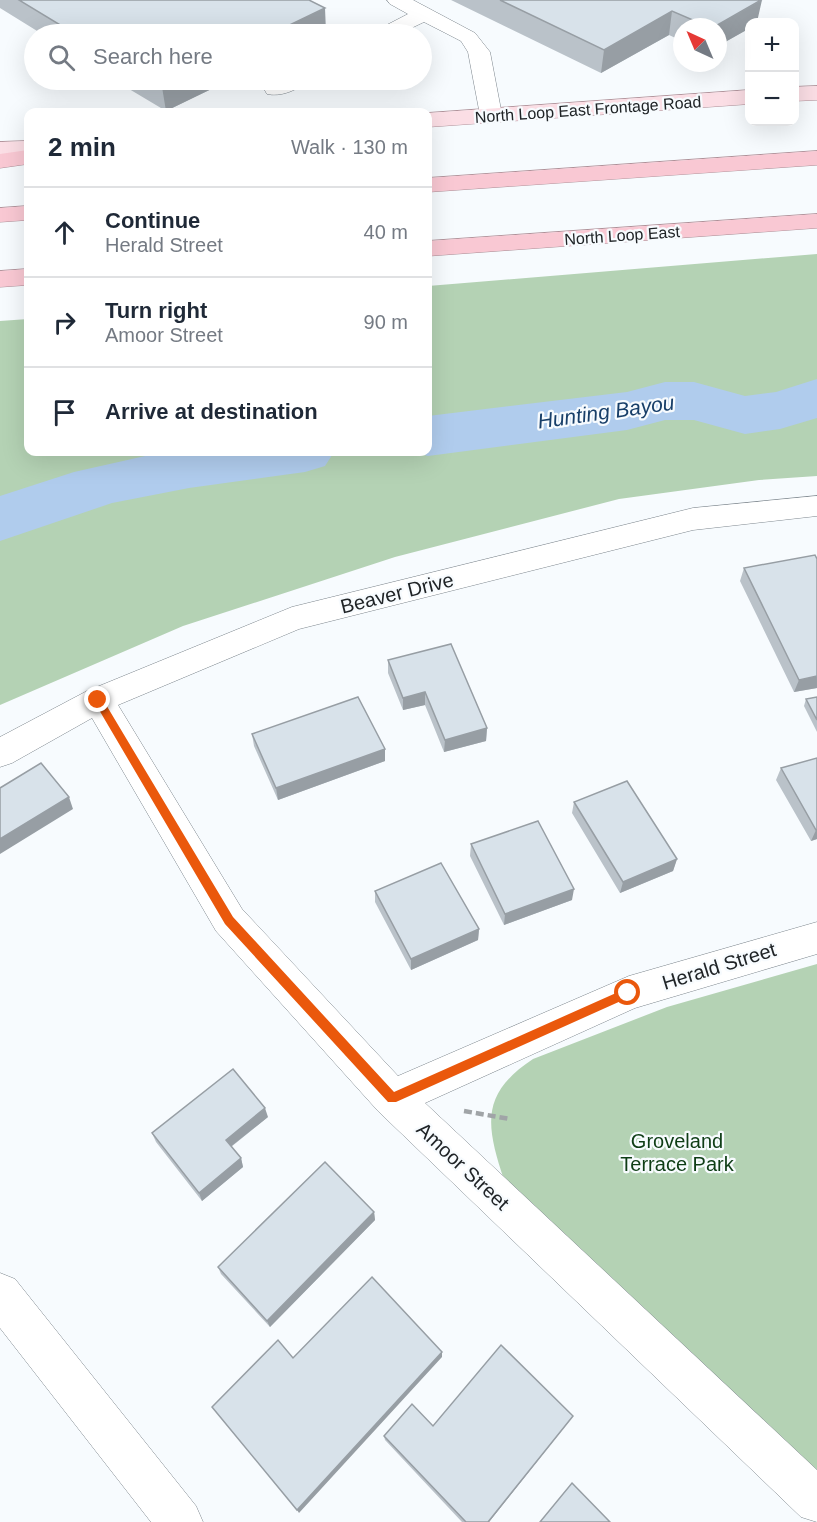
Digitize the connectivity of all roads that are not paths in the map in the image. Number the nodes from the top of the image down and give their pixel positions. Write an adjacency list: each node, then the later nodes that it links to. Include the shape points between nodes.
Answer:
1 (397, 0): 2 (street)
2 (424, 14): 3 (street); 7 (street, via 468,37 479,52)
3 (404, 24)
4 (817, 93): 5 (main road)
5 (799, 94)
6 (745, 97): 7 (main road, North Loop East Frontage Road)
7 (491, 115): 8 (main road, North Loop East Frontage Road)
8 (432, 120)
9 (24, 148): 10 (main road)
10 (0, 150)
11 (24, 158): 13 (highway)
12 (817, 158): 14 (highway)
13 (0, 161)
14 (432, 185)
15 (24, 213): 16 (highway)
16 (0, 215)
17 (817, 221): 18 (highway, North Loop East)
18 (432, 249)
19 (24, 277): 20 (highway)
20 (0, 279)
21 (817, 506): 22 (street, Beaver Drive, via 693,519 292,619)
22 (98, 700): 23 (street, Beaver Drive); 25 (street, Amoor Street, via 229,920)
23 (0, 753)
24 (817, 938): 25 (street, Herald Street, via 628,993)
25 (392, 1098): 27 (street, Amoor Street)
26 (0, 1294): 28 (street)
27 (817, 1501)
28 (180, 1522)

